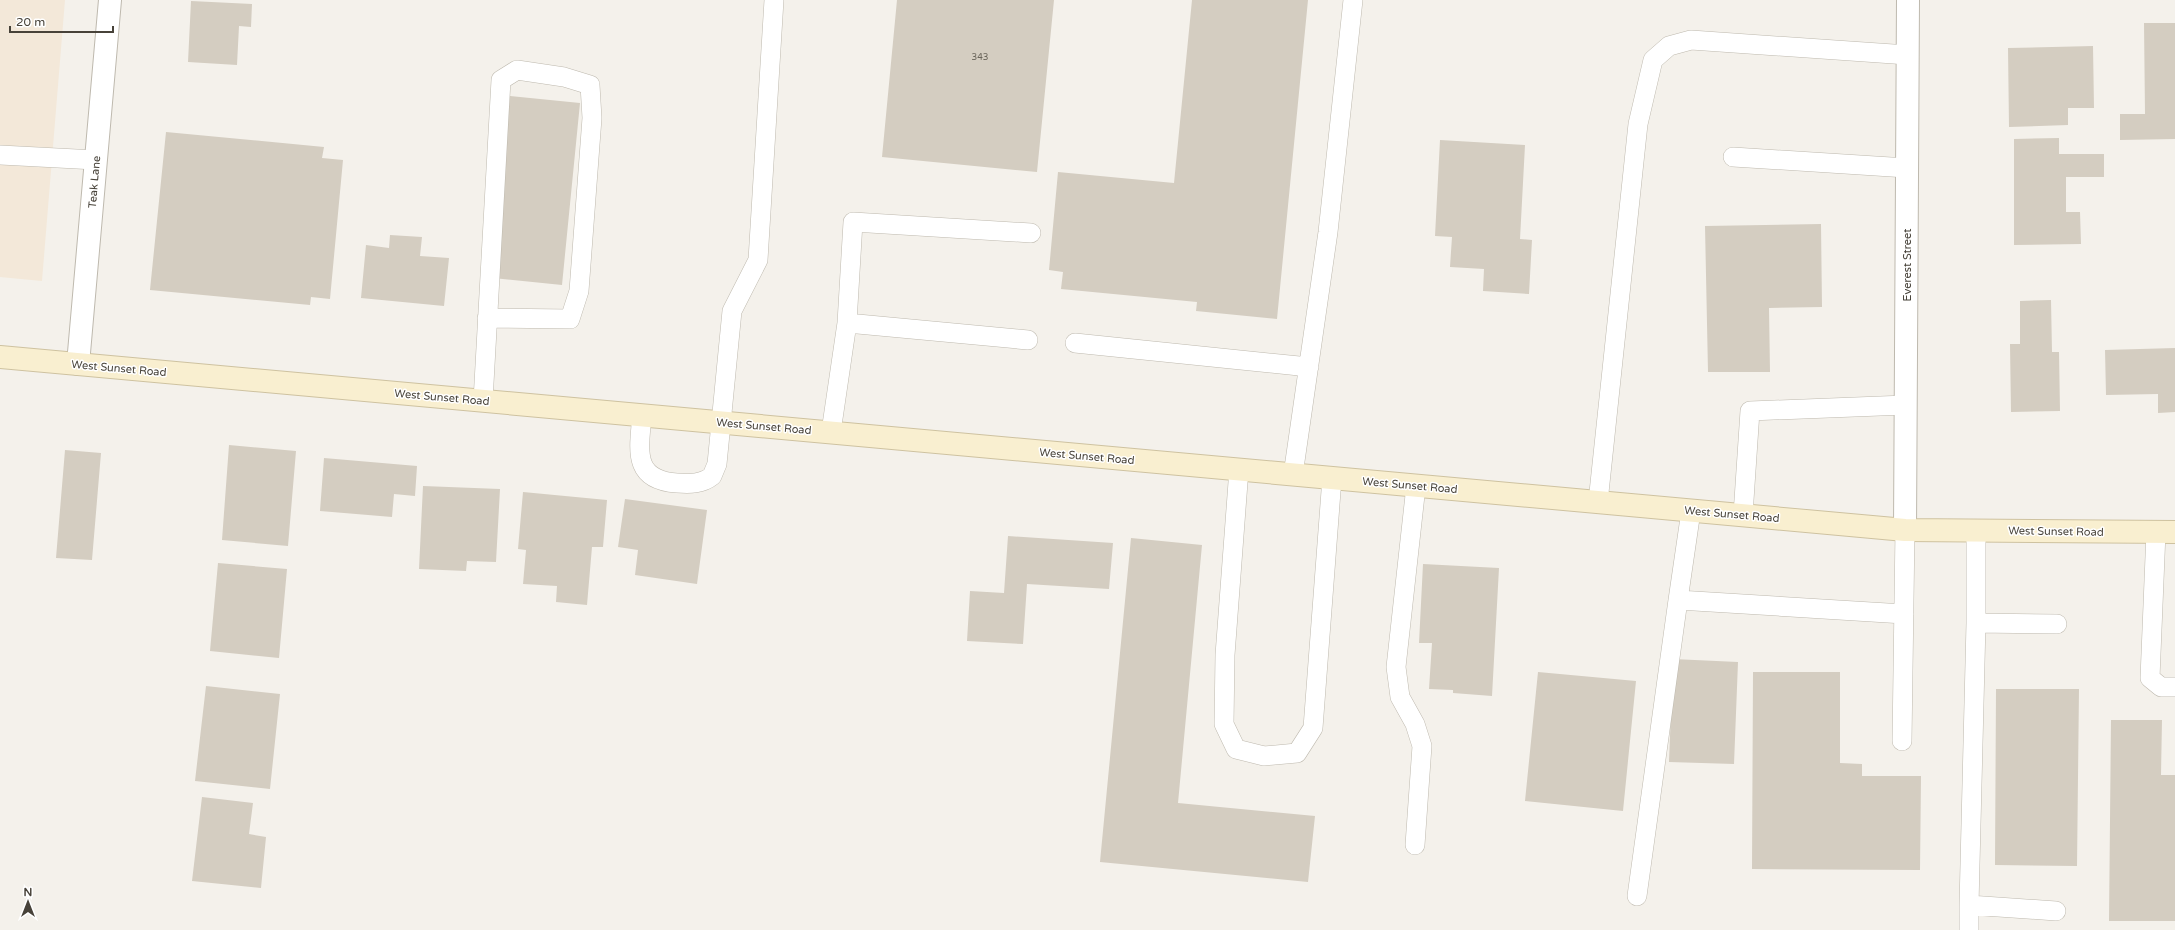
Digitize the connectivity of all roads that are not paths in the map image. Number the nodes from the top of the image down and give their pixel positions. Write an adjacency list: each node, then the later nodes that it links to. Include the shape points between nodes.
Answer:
1 (110, 0): 8 (street, Teak Lane)
2 (774, 0): 21 (lane, via 758,260 732,311)
3 (1354, 0): 17 (lane, via 1328,232)
4 (1908, 0): 5 (street, Everest Street)
5 (1908, 55): 9 (street, Everest Street); 27 (lane, via 1691,40 1669,46 1653,60 1638,124)
6 (0, 155): 8 (lane)
7 (1733, 157): 9 (lane)
8 (96, 160): 16 (street, Teak Lane)
9 (1907, 168): 19 (street, Everest Street)
10 (1031, 234): 12 (lane, via 853,222)
11 (487, 318): 11 (lane, via 500,80 517,70 564,77 590,85 592,118 579,292 570,319); 18 (lane)
12 (847, 323): 13 (lane); 22 (lane)
13 (1028, 340)
14 (1075, 343): 17 (lane)
15 (0, 357): 16 (main road, West Sunset Road)
16 (78, 364): 18 (main road, West Sunset Road)
17 (1309, 366): 24 (lane)
18 (483, 401): 20 (main road, West Sunset Road)
19 (1906, 405): 29 (lane, via 1750,411); 30 (street, Everest Street)
20 (642, 415): 21 (main road, West Sunset Road); 21 (lane, via 639,457 648,473 665,482 697,483 712,476 717,464)
21 (721, 422): 22 (main road, West Sunset Road)
22 (831, 432): 23 (main road, West Sunset Road)
23 (1239, 469): 24 (main road, West Sunset Road); 25 (lane, via 1225,655 1224,724 1236,749 1264,756 1297,753 1313,728)
24 (1293, 474): 25 (main road, West Sunset Road)
25 (1332, 478): 26 (main road, West Sunset Road)
26 (1416, 486): 27 (main road, West Sunset Road); 39 (lane, via 1396,667 1400,697 1415,724 1422,746)
27 (1598, 502): 28 (main road, West Sunset Road)
28 (1691, 511): 29 (main road, West Sunset Road); 33 (lane)
29 (1743, 516): 30 (main road, West Sunset Road)
30 (1905, 530): 31 (main road, West Sunset Road); 34 (lane)
31 (1976, 530): 32 (main road, West Sunset Road); 35 (lane)
32 (2165, 532): 37 (lane, via 2150,678 2161,687)
33 (1678, 600): 34 (lane); 40 (lane)
34 (1904, 614): 38 (lane)
35 (1976, 623): 36 (lane); 41 (lane)
36 (2057, 624)
37 (2175, 687)
38 (1902, 741)
39 (1415, 845)
40 (1637, 896)
41 (1969, 905): 42 (lane); 43 (lane)
42 (2056, 911)
43 (1969, 930)

